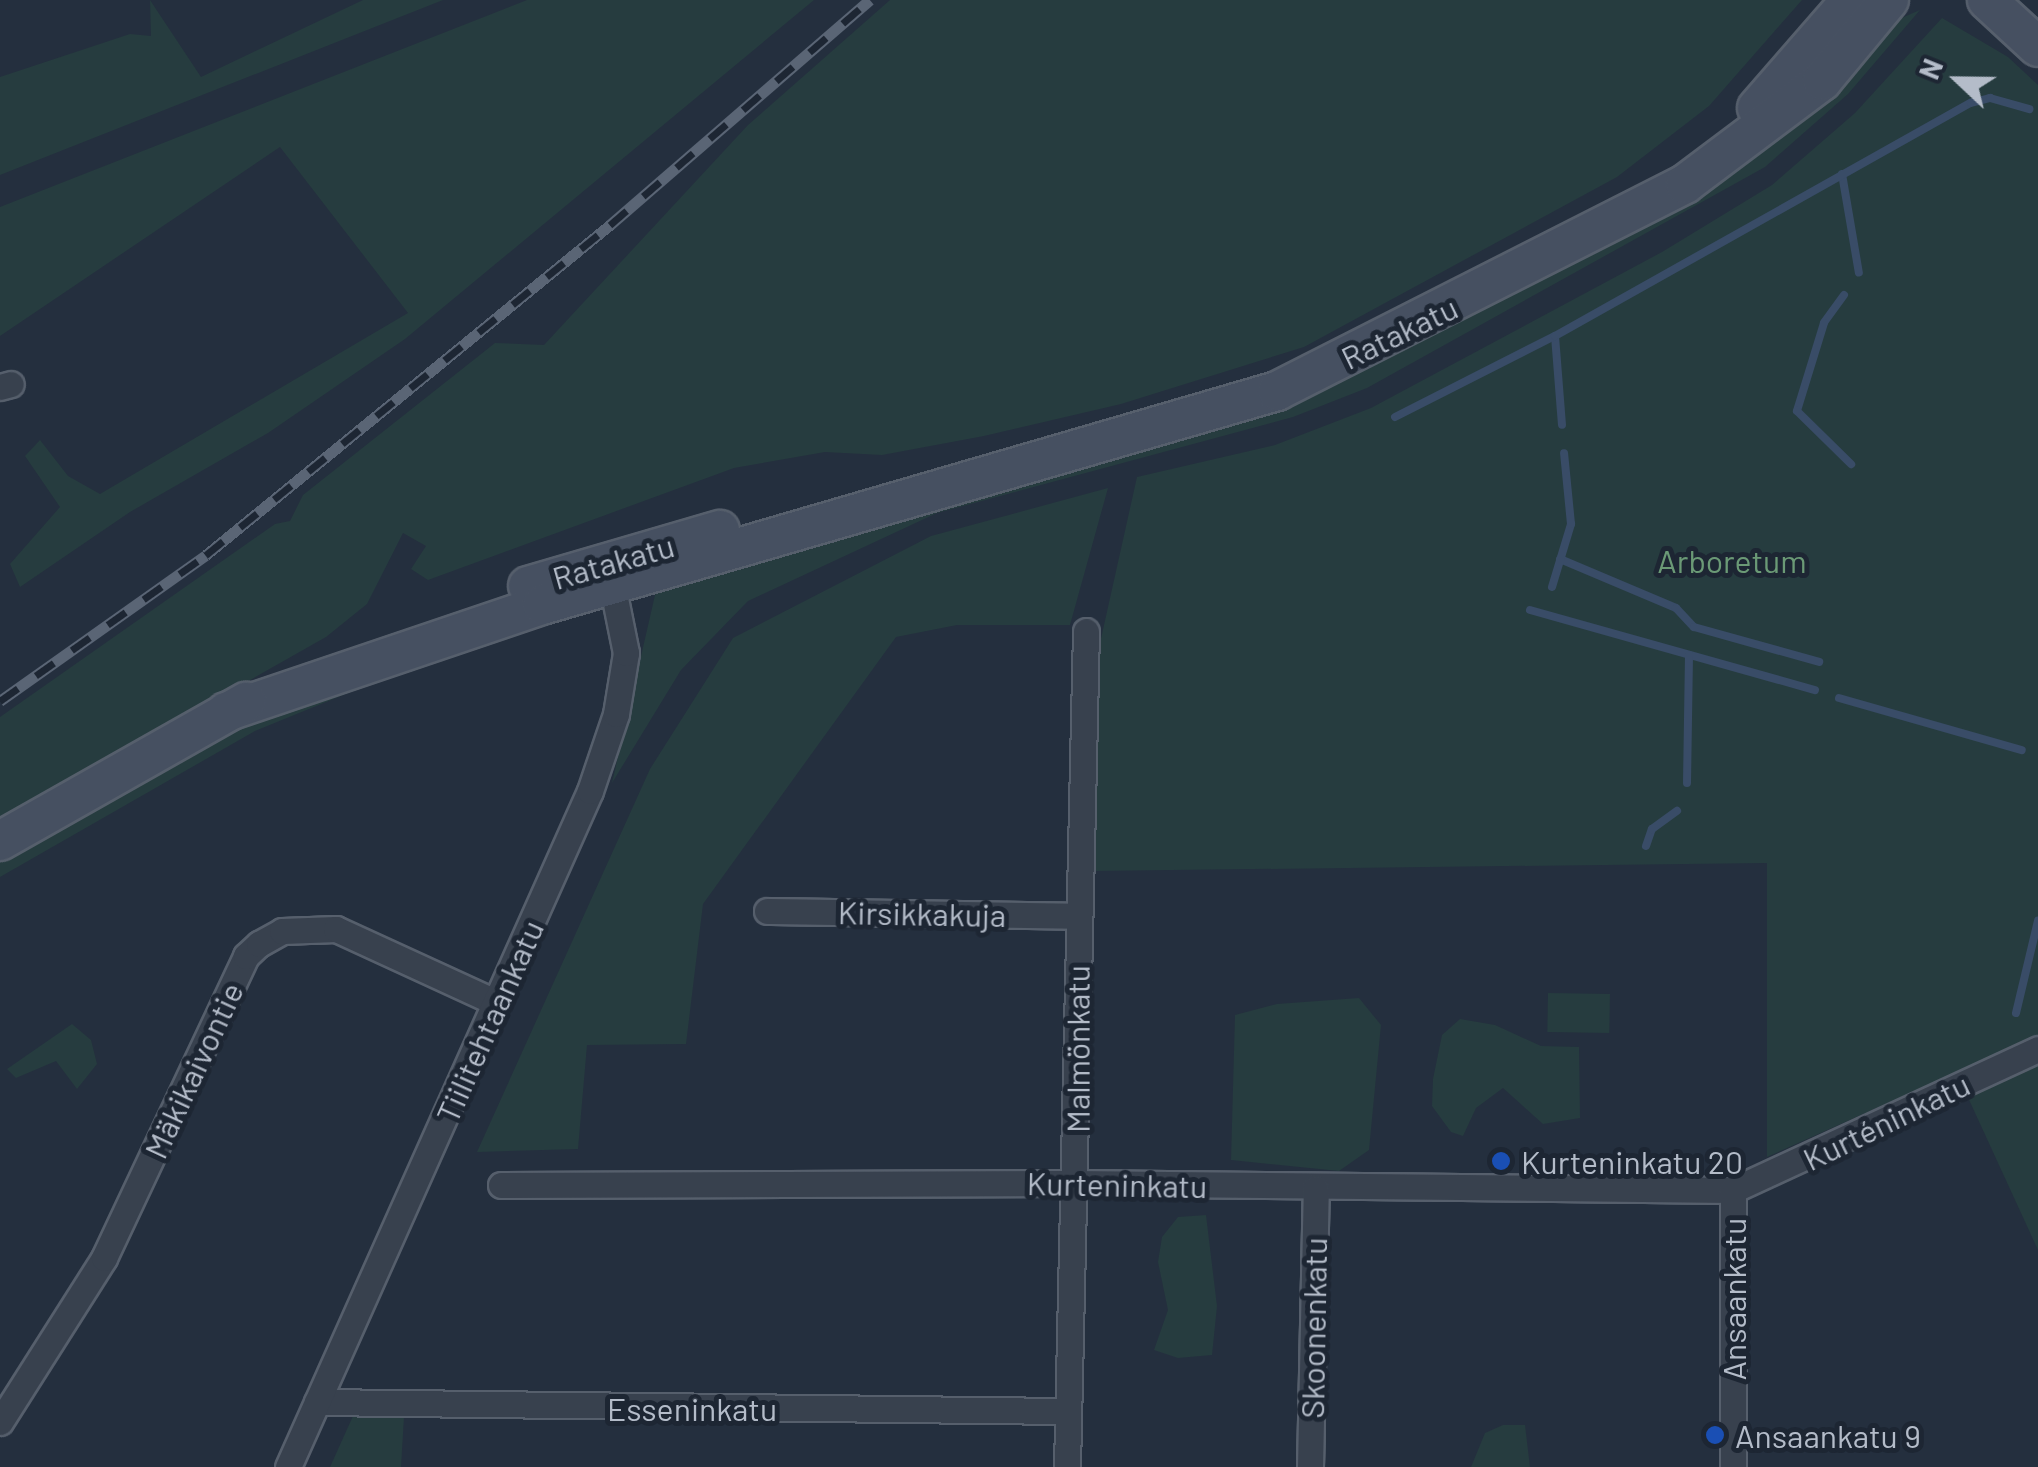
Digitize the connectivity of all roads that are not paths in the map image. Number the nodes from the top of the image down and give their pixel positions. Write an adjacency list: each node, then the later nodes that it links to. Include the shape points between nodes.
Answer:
1 (1851, 0): 5 (main road, Ratakatu, via 1723,143)
2 (1889, 0): 5 (main road, Ratakatu, via 1822,82 1753,138 1685,184)
3 (1987, 0): 4 (main road)
4 (2038, 46)
5 (1600, 227): 6 (main road, Ratakatu, via 1277,391 1017,464 872,490)
6 (610, 575): 8 (main road, Ratakatu, via 367,646 226,712); 11 (street, Tiilitehtaankatu, via 626,653 616,714 590,791)
7 (1086, 632): 10 (street, Malmönkatu)
8 (0, 841)
9 (766, 911): 10 (street, Kirsikkakuja)
10 (1078, 916): 13 (street, Malmönkatu, via 1076,1157)
11 (497, 1003): 17 (street, Tiilitehtaankatu); 19 (street, Mäkikaivontie, via 336,929 282,931 259,944 246,956 104,1258)
12 (2038, 1049): 16 (street, Kurténinkatu)
13 (1070, 1183): 14 (street, Kurteninkatu); 15 (street, Kurteninkatu); 18 (street, Malmönkatu)
14 (501, 1186)
15 (1316, 1188): 16 (street, Kurteninkatu); 22 (street, Skoonenkatu)
16 (1734, 1190): 23 (street, Ansaankatu)
17 (317, 1402): 18 (street, Esseninkatu); 20 (street, Tiilitehtaankatu)
18 (1068, 1410): 21 (street, Malmönkatu)
19 (0, 1422)
20 (288, 1467)
21 (1068, 1467)
22 (1310, 1467)
23 (1733, 1467)

